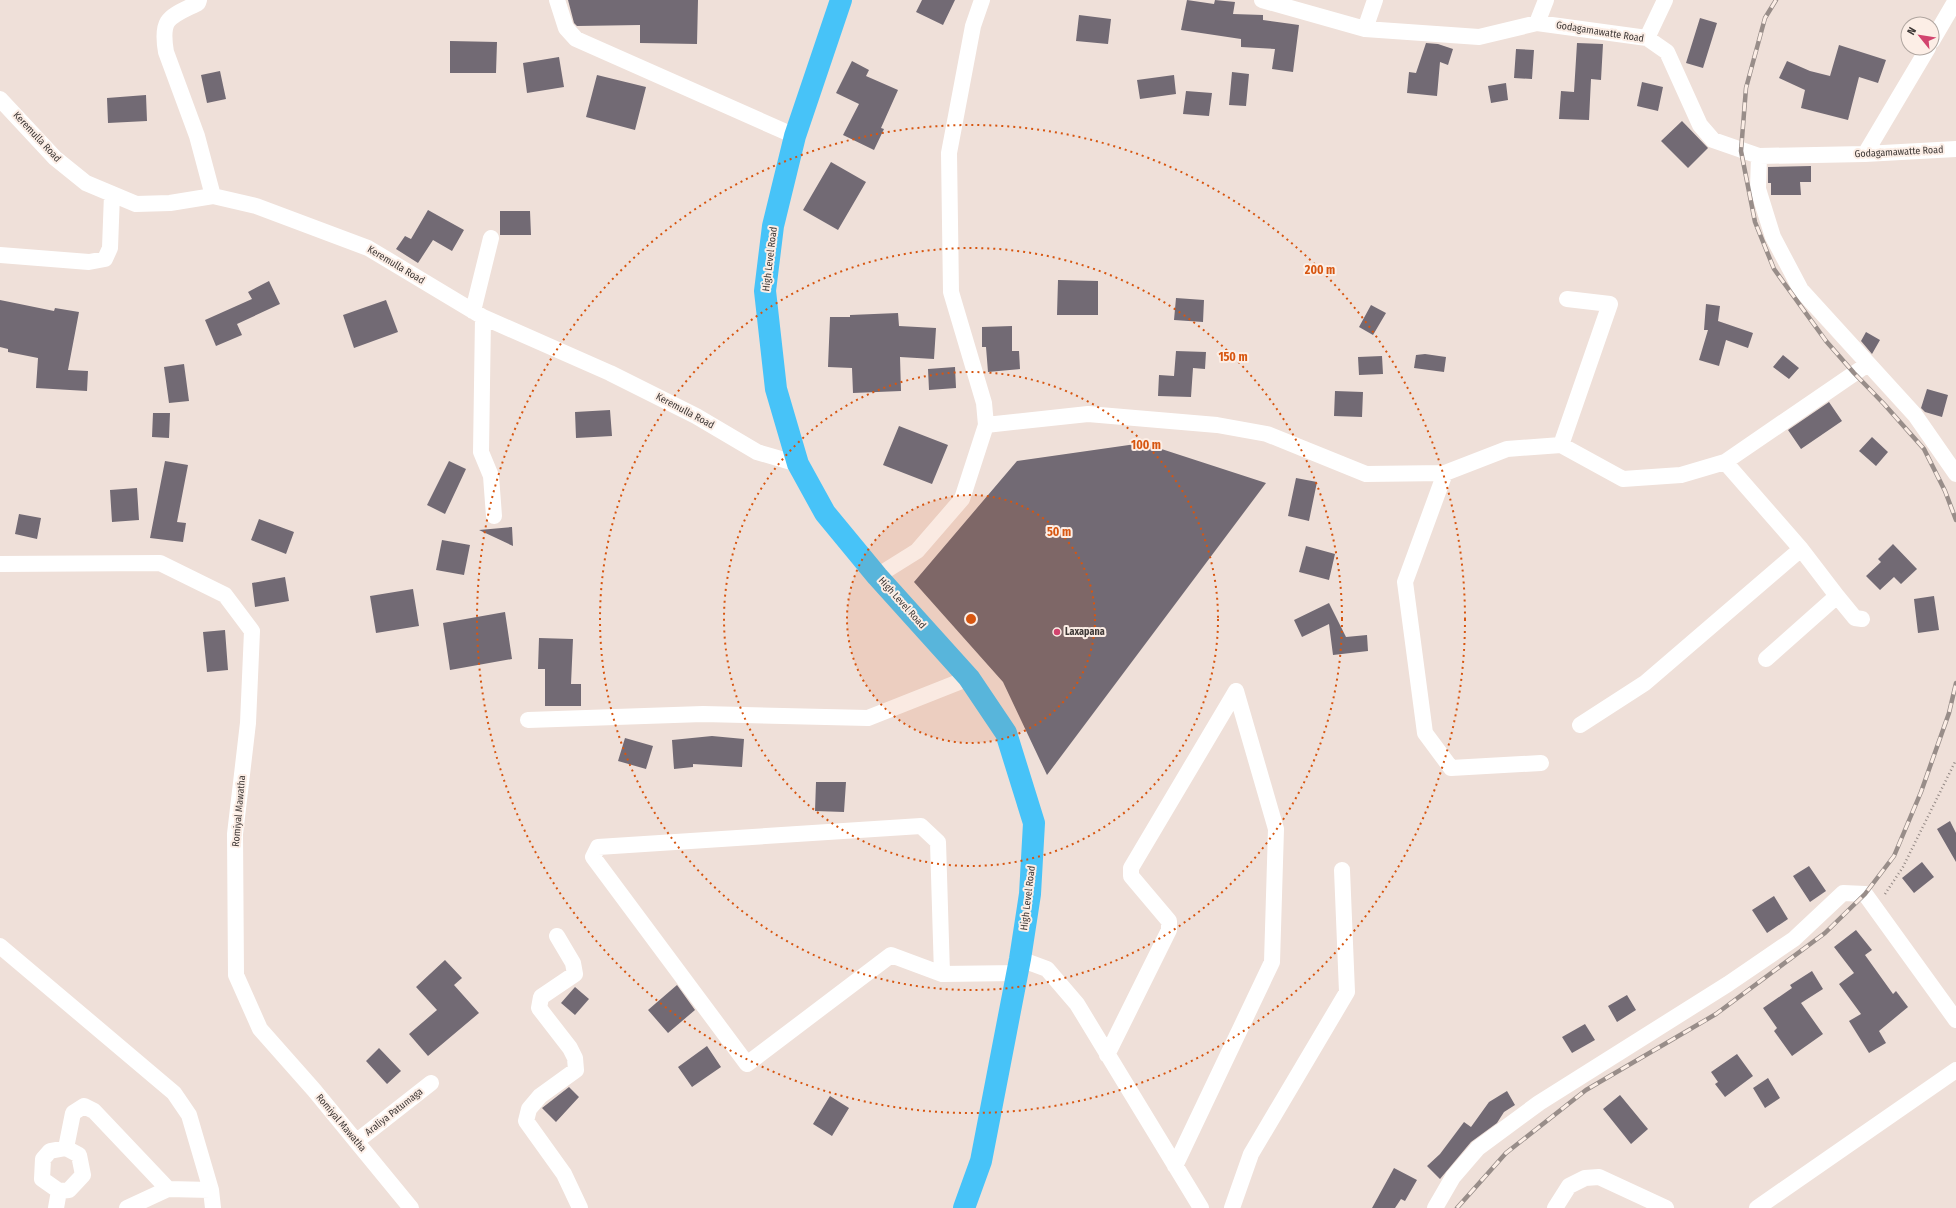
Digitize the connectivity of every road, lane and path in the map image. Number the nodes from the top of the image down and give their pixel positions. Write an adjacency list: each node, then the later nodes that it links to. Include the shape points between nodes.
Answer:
1 (199, 0): 21 (street, via 198,3 178,12 166,23 163,38 197,136)
2 (557, 0): 16 (street, via 566,28 576,39)
3 (842, 0): 16 (highway, High Level Road)
4 (982, 0): 27 (street, via 973,26 949,153 951,292 984,403)
5 (1262, 0): 12 (street, Godagamawatte Road)
6 (1375, 0): 12 (street)
7 (1546, 0): 10 (street)
8 (1665, 0): 13 (street)
9 (1956, 0): 11 (street)
10 (1537, 23): 12 (street, Godagamawatte Road, via 1479,37); 13 (street, Godagamawatte Road)
11 (1940, 27)
12 (1365, 29)
13 (1647, 38): 19 (street, Godagamawatte Road, via 1668,52 1700,125 1713,140)
14 (1923, 56): 18 (street)
15 (0, 99): 20 (street, Keremulla Road, via 55,158 86,183)
16 (795, 136): 30 (highway, High Level Road, via 773,226 765,291 776,390)
17 (1956, 149): 18 (street, Godagamawatte Road)
18 (1865, 154): 19 (street, Godagamawatte Road)
19 (1759, 156): 26 (street, via 1758,189 1773,237 1801,290)
20 (112, 194): 21 (street, Keremulla Road, via 136,204 170,203); 23 (street, via 110,248 105,258 89,262)
21 (213, 196): 25 (street, Keremulla Road, via 256,206 368,248)
22 (491, 238): 25 (street)
23 (0, 255)
24 (1567, 298): 28 (street, via 1610,304)
25 (478, 314): 30 (street, Keremulla Road, via 610,373 696,416 757,452); 33 (street, via 481,452 491,476)
26 (1868, 364): 29 (street); 32 (street, via 1915,415)
27 (986, 425): 31 (street, via 1088,414 1217,425 1267,434 1366,474); 36 (street, via 962,500 917,551)
28 (1561, 445): 29 (street, via 1623,479 1681,476); 31 (street, via 1507,449)
29 (1725, 462): 34 (street)
30 (798, 464): 36 (highway, High Level Road, via 825,513)
31 (1445, 472): 44 (street, via 1405,582 1425,733 1451,768)
32 (1956, 474)
33 (494, 516)
34 (1801, 549): 37 (street); 42 (street, via 1645,683)
35 (0, 564): 55 (street, Romiyal Mawatha, via 160,563 225,595 252,631 248,723 235,834 236,975 260,1029)
36 (877, 576): 40 (highway, High Level Road)
37 (1837, 596): 38 (street, via 1855,618); 39 (street)
38 (1862, 619)
39 (1766, 659)
40 (970, 678): 41 (street, via 868,718 703,714); 49 (highway, High Level Road, via 1006,733 1034,823 1030,894)
41 (528, 720)
42 (1580, 725)
43 (1956, 760): 46 (path, via 1903,867)
44 (1541, 762)
45 (1342, 870): 68 (street, via 1346,992 1251,1154)
46 (1876, 908): 51 (street); 69 (street, via 1865,894 1844,894 1794,939 1728,984 1539,1103 1478,1148 1453,1177)
47 (557, 936): 65 (street, via 573,962 575,974 542,997 540,1008 570,1048 575,1058 576,1070 540,1096 528,1109 526,1121 564,1174)
48 (0, 946): 59 (street, via 174,1093 189,1115)
49 (1018, 966): 50 (street); 52 (street, via 1047,969 1076,1004); 66 (highway, High Level Road, via 982,1161)
50 (942, 974): 50 (street, via 938,842 921,826 598,847 593,857 747,1064 891,955)
51 (1956, 1020)
52 (1107, 1055): 57 (street); 57 (street, via 1169,930 1169,921 1131,876 1131,868 1236,691 1276,829 1272,962)
53 (1956, 1070): 72 (street)
54 (431, 1083): 55 (street, Araliya Patumaga)
55 (357, 1141): 64 (street, Romiyal Mawatha)
56 (66, 1148): 58 (street, via 73,1113 84,1106 94,1110); 60 (street, via 79,1155 83,1175 69,1190); 60 (street, via 50,1151 43,1158 42,1179)
57 (1175, 1166): 67 (street)
58 (168, 1189): 59 (street); 62 (street)
59 (211, 1190): 63 (street)
60 (58, 1191): 61 (street)
61 (56, 1208)
62 (126, 1208)
63 (213, 1208)
64 (411, 1208)
65 (580, 1208)
66 (964, 1208)
67 (1201, 1208)
68 (1232, 1208)
69 (1435, 1208)
70 (1555, 1208): 71 (street, via 1569,1186 1584,1178 1599,1177)
71 (1666, 1208)
72 (1757, 1208)

